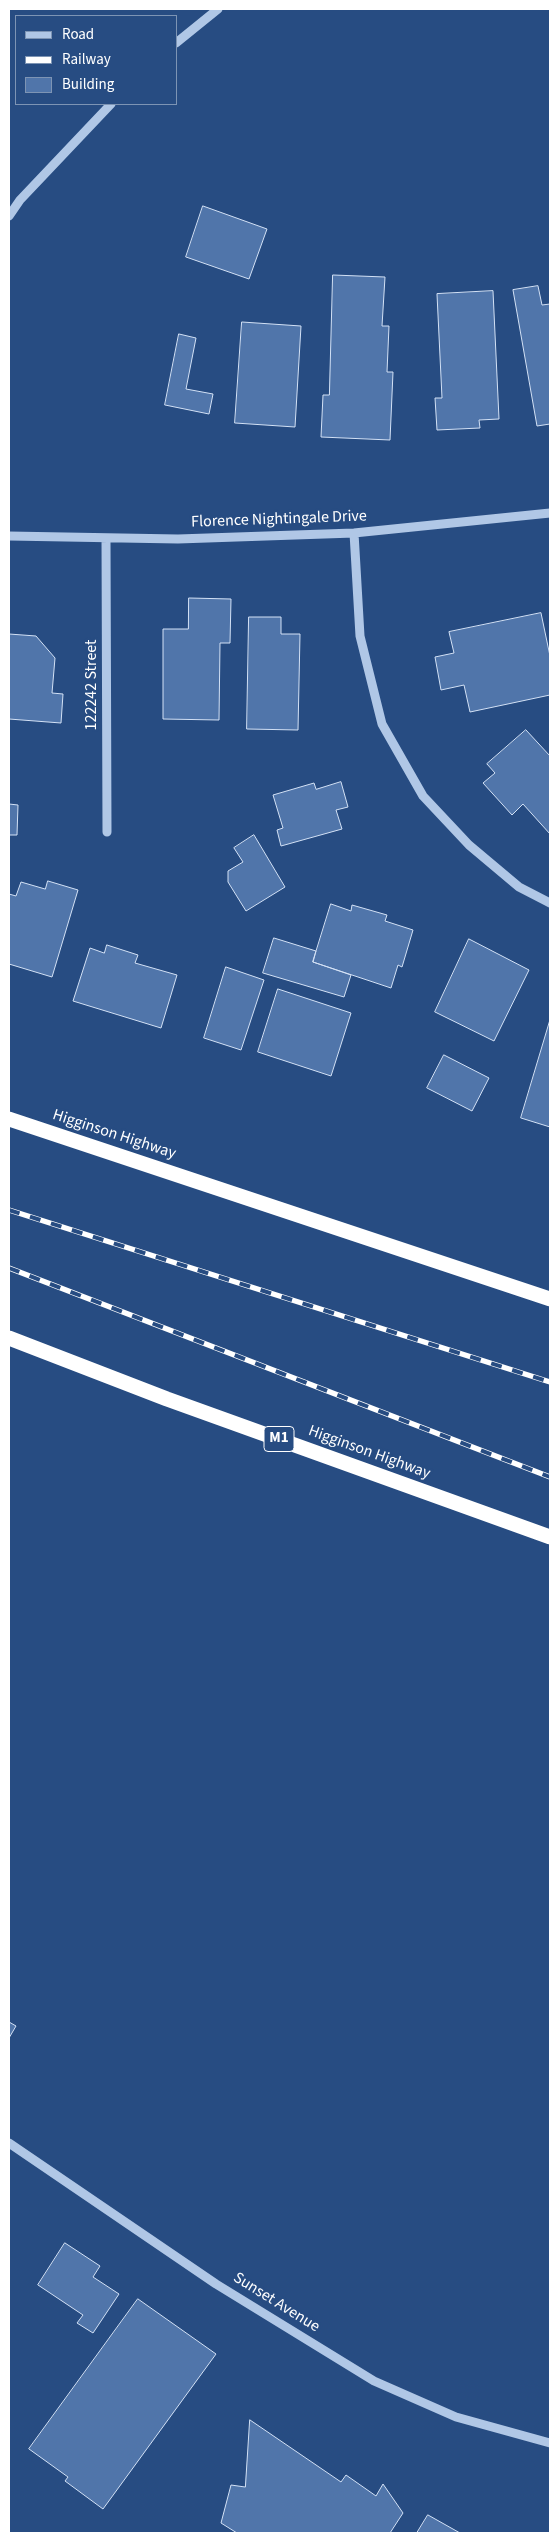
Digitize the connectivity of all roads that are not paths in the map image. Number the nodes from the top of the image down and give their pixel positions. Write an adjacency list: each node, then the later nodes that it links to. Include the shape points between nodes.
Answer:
1 (218, 9): 2 (street)
2 (178, 41)
3 (110, 105): 4 (street, via 20,200)
4 (9, 216)
5 (550, 514): 6 (street, Florence Nightingale Drive)
6 (354, 533): 8 (street, Florence Nightingale Drive); 10 (street, via 360,636 382,724 429,803 469,845 518,886)
7 (9, 536): 8 (street, Florence Nightingale Drive)
8 (106, 538): 9 (street, 122242 Street)
9 (107, 832)
10 (550, 904)
11 (9, 1119): 12 (highway, Higginson Highway)
12 (550, 1299)
13 (9, 1338): 14 (highway, Higginson Highway / M1, via 167,1399)
14 (550, 1537)
15 (9, 2143): 16 (street, Sunset Avenue, via 216,2284 374,2381 456,2417)
16 (550, 2443)

